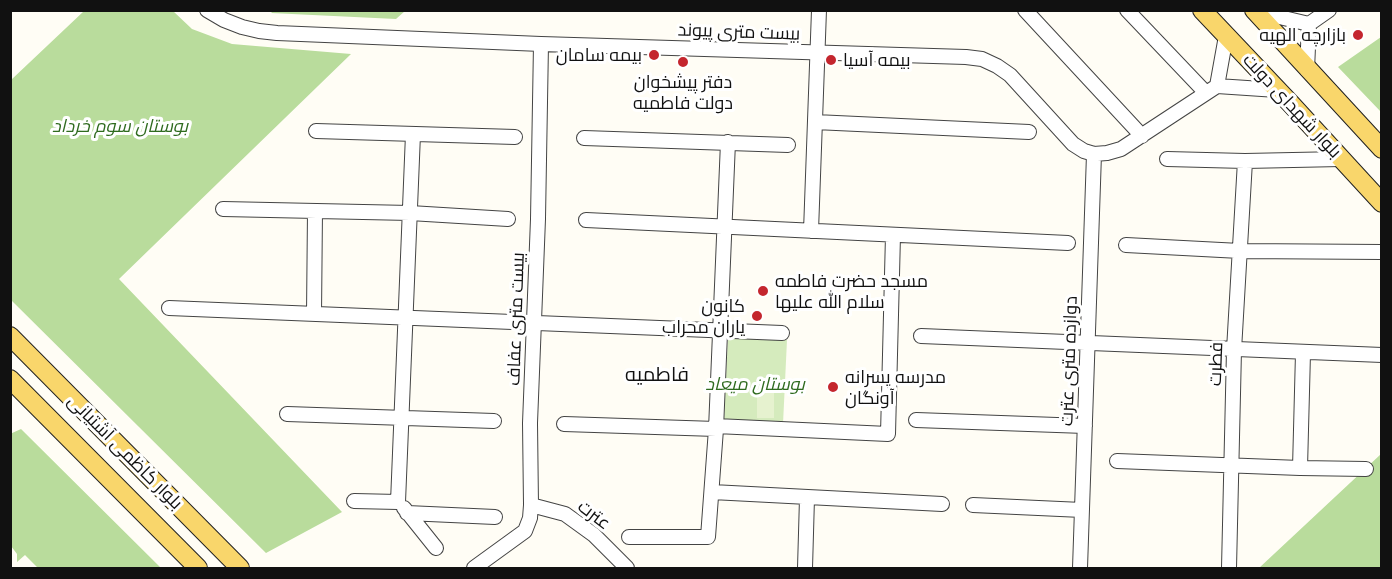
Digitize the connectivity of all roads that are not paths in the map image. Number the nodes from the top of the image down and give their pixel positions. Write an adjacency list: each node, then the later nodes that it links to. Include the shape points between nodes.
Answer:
1 (207, 10): 10 (street, بیست متری پیوند, via 242,27 277,33)
2 (819, 10): 11 (street)
3 (1025, 10): 19 (street)
4 (1127, 10): 13 (street)
5 (1202, 10): 9 (main road, بلوار شهدای دولت)
6 (1329, 10): 8 (street)
7 (1254, 11): 8 (street); 12 (main road, بلوار شهدای دولت)
8 (1309, 24): 12 (street)
9 (1226, 36): 13 (street); 14 (main road, بلوار شهدای دولت)
10 (541, 44): 11 (street, بیست متری پیوند); 45 (street, بیست متری عفاف)
11 (817, 52): 15 (street); 25 (street, بیست متری پیوند, via 982,59 1010,75 1073,144)
12 (1308, 70): 24 (main road, بلوار شهدای دولت)
13 (1212, 90): 14 (street); 19 (street)
14 (1277, 90): 27 (main road, بلوار شهدای دولت)
15 (815, 122): 17 (street); 36 (street)
16 (316, 131): 18 (street)
17 (1029, 132)
18 (413, 134): 20 (street); 32 (street)
19 (1142, 136): 25 (street, via 1121,149)
20 (515, 137)
21 (585, 138): 22 (street)
22 (728, 142): 23 (street); 35 (street)
23 (788, 145)
24 (1382, 149)
25 (1094, 154): 50 (street, دوازده متری عترت)
26 (1167, 159): 28 (street)
27 (1341, 159): 28 (street); 29 (main road, بلوار شهدای دولت)
28 (1245, 161): 40 (street, فطرت)
29 (1382, 203)
30 (223, 209): 31 (street)
31 (315, 211): 32 (street); 43 (street)
32 (410, 213): 33 (street); 44 (street)
33 (508, 219)
34 (586, 220): 35 (street)
35 (725, 227): 36 (street); 46 (street)
36 (811, 231): 37 (street)
37 (893, 235): 38 (street); 61 (street, via 888,434)
38 (1068, 243)
39 (1126, 245): 40 (street)
40 (1240, 252): 41 (street); 51 (street, فطرت)
41 (1382, 252)
42 (169, 308): 43 (street)
43 (314, 314): 44 (street)
44 (406, 318): 45 (street); 56 (street)
45 (534, 322): 46 (street); 70 (street, بیست متری عفاف)
46 (721, 330): 47 (street); 61 (street)
47 (782, 333)
48 (10, 336): 78 (main road, بلوار کاظمی آشتیانی)
49 (921, 336): 50 (street)
50 (1088, 343): 51 (street); 60 (street, دوازده متری عترت)
51 (1234, 350): 52 (street); 63 (street, فطرت)
52 (1303, 353): 53 (street); 64 (street)
53 (1382, 355)
54 (10, 379): 77 (main road, بلوار کاظمی آشتیانی)
55 (287, 414): 56 (street)
56 (402, 418): 58 (street); 72 (street)
57 (916, 420): 60 (street)
58 (494, 421)
59 (564, 424): 61 (street)
60 (1085, 426): 73 (street, دوازده متری عترت)
61 (716, 428): 66 (street)
62 (1117, 461): 63 (street)
63 (1230, 465): 64 (street); 83 (street, فطرت)
64 (1300, 468): 65 (street)
65 (1366, 469)
66 (712, 492): 67 (street); 75 (street, via 708,537)
67 (807, 498): 69 (street); 81 (street)
68 (354, 501): 72 (street)
69 (942, 504)
70 (531, 505): 79 (street, بیست متری عفاف, via 525,531); 80 (street, عترت, via 565,514)
71 (973, 505): 73 (street)
72 (403, 507): 74 (street); 76 (street)
73 (1082, 510): 82 (street, دوازده متری عترت)
74 (495, 517)
75 (629, 537)
76 (436, 548)
77 (198, 568)
78 (240, 568)
79 (474, 568)
80 (627, 568)
81 (805, 568)
82 (1080, 568)
83 (1229, 568)

